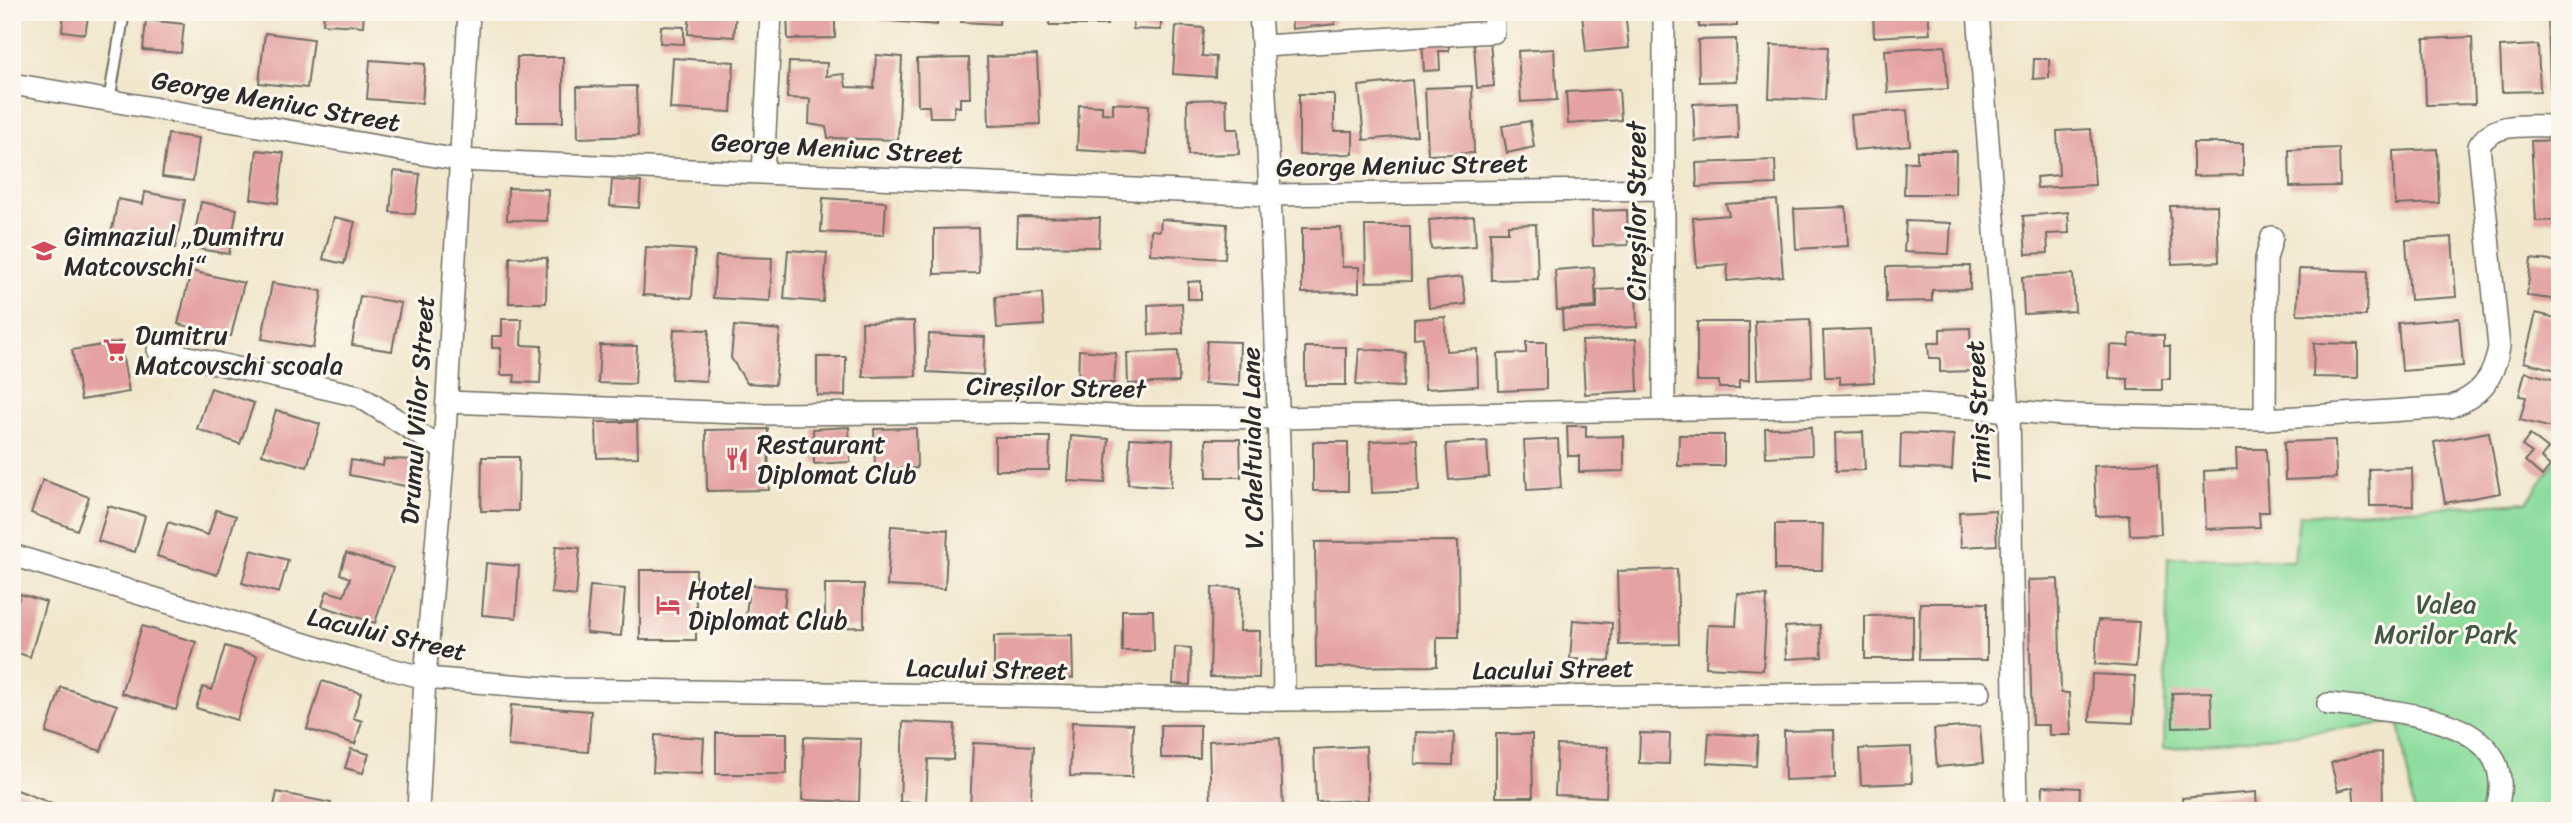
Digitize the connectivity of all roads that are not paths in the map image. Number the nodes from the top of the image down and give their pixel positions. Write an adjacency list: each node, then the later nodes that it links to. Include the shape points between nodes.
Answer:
1 (124, 12): 10 (lane)
2 (469, 12): 12 (street, Drumul Viilor Street)
3 (771, 12): 13 (street)
4 (1261, 12): 8 (street, V. Cheltuiala Lane)
5 (1664, 12): 14 (street, Cireșilor Street)
6 (1978, 12): 20 (street, Timiș Street)
7 (1494, 15): 8 (street, via 1494,32)
8 (1263, 47): 15 (street, V. Cheltuiala Lane)
9 (12, 84): 10 (street, George Meniuc Street)
10 (109, 101): 12 (street, George Meniuc Street)
11 (2560, 126): 22 (street, Cireșilor Street, via 2499,128 2479,146 2499,347 2491,378 2481,391 2450,407)
12 (459, 160): 13 (street, George Meniuc Street); 18 (street, Drumul Viilor Street)
13 (763, 173): 15 (street, George Meniuc Street)
14 (1665, 188): 15 (street, George Meniuc Street); 19 (street, Cireșilor Street)
15 (1272, 195): 21 (street, V. Cheltuiala Lane)
16 (2272, 237): 22 (street, via 2266,259)
17 (158, 349): 23 (street, via 359,396)
18 (447, 402): 21 (street, Cireșilor Street, via 766,414 1038,412); 23 (street, Drumul Viilor Street)
19 (1664, 410): 20 (street, Cireșilor Street, via 1920,404); 21 (street, Cireșilor Street)
20 (2009, 410): 22 (street, Cireșilor Street); 30 (street, Timiș Street)
21 (1280, 418): 27 (street, V. Cheltuiala Lane)
22 (2265, 419)
23 (444, 450): 25 (street, Drumul Viilor Street)
24 (12, 555): 25 (street, Lacului Street)
25 (425, 678): 27 (street, Lacului Street, via 560,689); 29 (street, Drumul Viilor Street)
26 (1980, 692): 27 (street, Lacului Street)
27 (1284, 700)
28 (2329, 704): 31 (street, via 2424,715 2473,737 2486,749 2500,776)
29 (418, 811)
30 (2015, 811)
31 (2496, 811)

